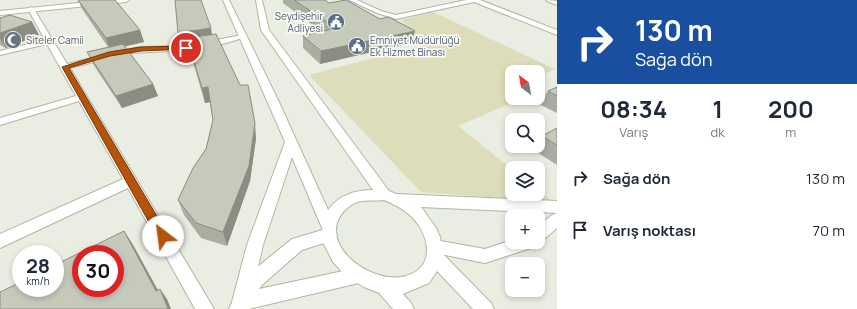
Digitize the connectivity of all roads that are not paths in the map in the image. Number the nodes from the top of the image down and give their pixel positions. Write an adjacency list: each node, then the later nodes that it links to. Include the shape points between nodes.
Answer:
1 (90, 0): 9 (street)
2 (126, 0): 10 (street)
3 (226, 0): 13 (street)
4 (352, 0): 5 (street, via 396,17)
5 (475, 0): 12 (street)
6 (549, 0): 8 (street)
7 (260, 1): 21 (street, via 265,30)
8 (557, 3)
9 (0, 9)
10 (31, 9): 11 (street); 14 (street)
11 (0, 13)
12 (557, 33)
13 (242, 36): 16 (street, via 225,42 198,46 141,49 109,54); 19 (street)
14 (50, 41): 15 (street); 16 (street)
15 (0, 53)
16 (65, 67): 17 (street)
17 (82, 97): 18 (street); 20 (street)
18 (0, 122)
19 (291, 142): 25 (street); 31 (street, via 255,245)
20 (131, 181): 26 (street); 32 (street)
21 (391, 198): 22 (street); 25 (street, via 371,194 347,199 332,215); 28 (street, via 410,207 422,218 431,232)
22 (557, 207)
23 (557, 219): 24 (street)
24 (545, 229)
25 (328, 230): 29 (street, via 333,249 342,264); 31 (street, via 297,244 256,279)
26 (0, 241)
27 (507, 249): 28 (street, via 485,256)
28 (435, 252): 30 (street, via 426,275 408,285); 34 (street)
29 (357, 276): 30 (street); 31 (street)
30 (384, 286): 33 (street)
31 (239, 305)
32 (205, 309)
33 (405, 309)
34 (485, 309)

